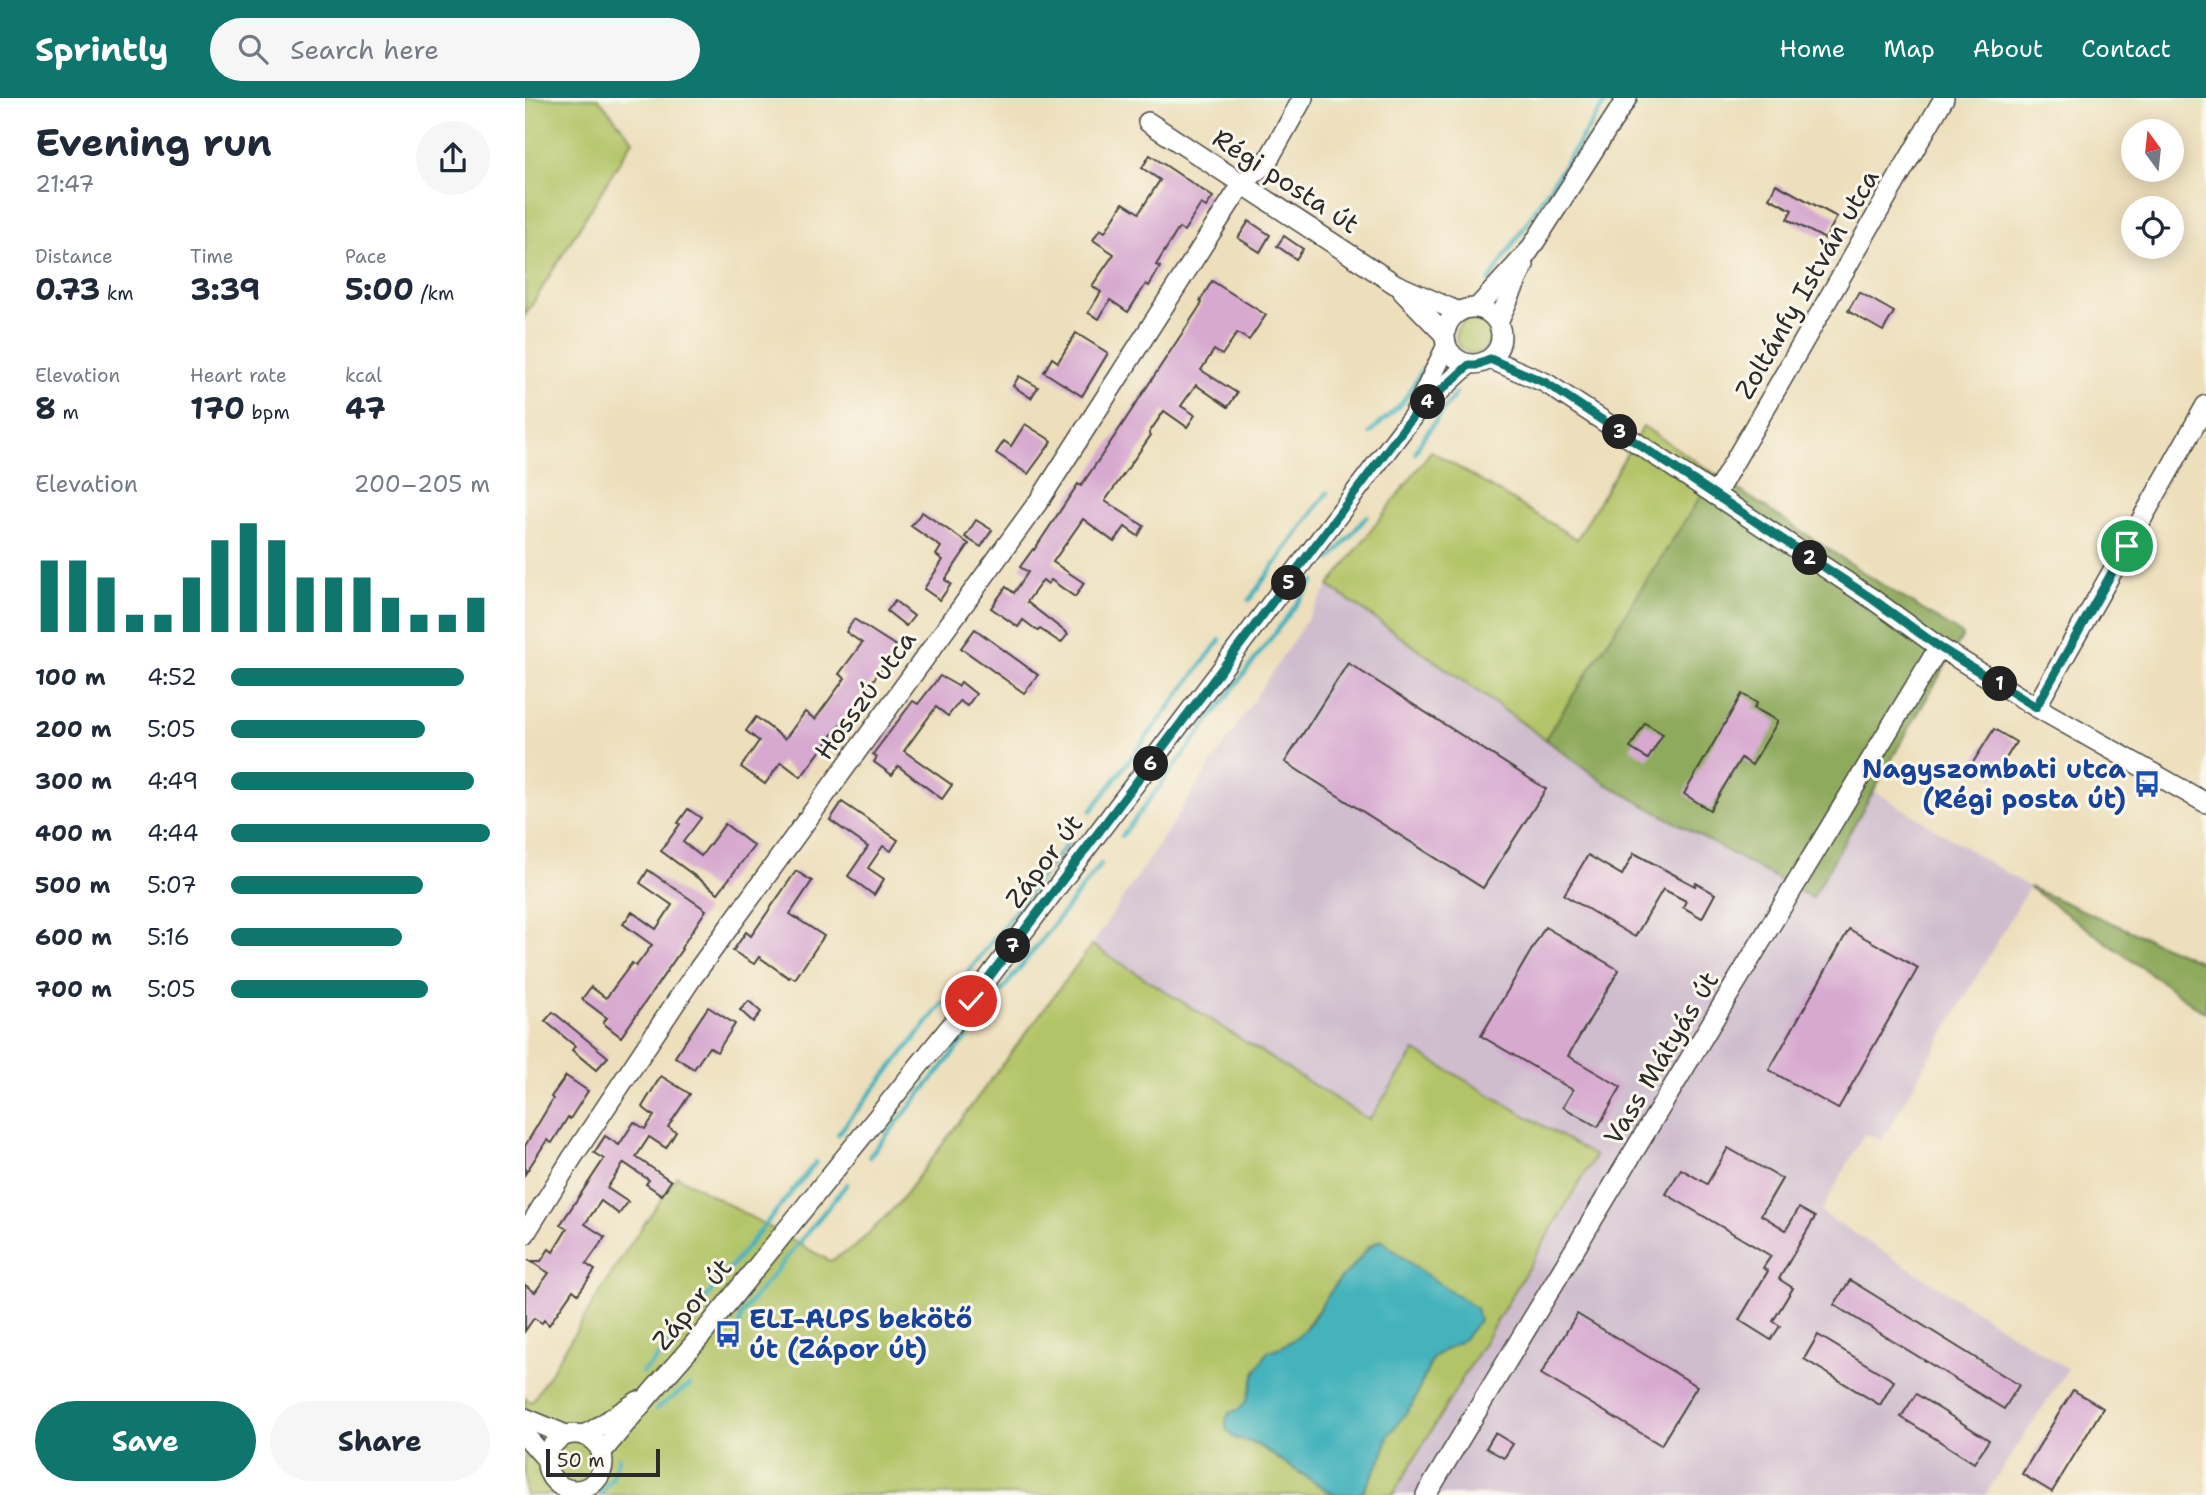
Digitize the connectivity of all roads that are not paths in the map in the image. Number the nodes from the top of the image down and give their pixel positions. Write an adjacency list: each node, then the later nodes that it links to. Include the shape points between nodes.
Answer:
1 (1303, 98): 5 (street, Hosszú utca, via 1267,162)
2 (1627, 98): 6 (street)
3 (1944, 98): 16 (street, Zoltánfy István utca)
4 (1148, 122): 5 (street, Régi posta út)
5 (1242, 184): 7 (street, Régi posta út); 20 (street, Hosszú utca, via 1041,498 692,978)
6 (1529, 251): 8 (street); 9 (street)
7 (1395, 284): 8 (street, Régi posta út); 10 (street, Régi posta út)
8 (1468, 310): 9 (street, via 1485,311); 10 (street, via 1447,325)
9 (1499, 330): 11 (street, via 1496,353); 13 (street)
10 (1445, 340): 12 (street, via 1455,359); 15 (street, Zápor út)
11 (1490, 359): 12 (street); 13 (street)
12 (1469, 365): 15 (street, Zápor út)
13 (1546, 383): 16 (street)
14 (2206, 405): 18 (street)
15 (1413, 416): 21 (street, Zápor út, via 971,1001)
16 (1715, 495): 17 (street)
17 (1939, 647): 18 (street); 28 (street, Vass Mátyás út)
18 (2036, 707): 19 (street)
19 (2204, 798)
20 (525, 1234)
21 (651, 1393): 24 (street, Zápor út, via 592,1431); 25 (street, Zápor út)
22 (525, 1418): 24 (street)
23 (525, 1435): 26 (street, via 540,1451)
24 (574, 1435): 25 (street, via 597,1445); 26 (street, via 552,1445)
25 (601, 1453): 27 (street, via 597,1479)
26 (550, 1478): 27 (street)
27 (579, 1492)
28 (1426, 1495)

